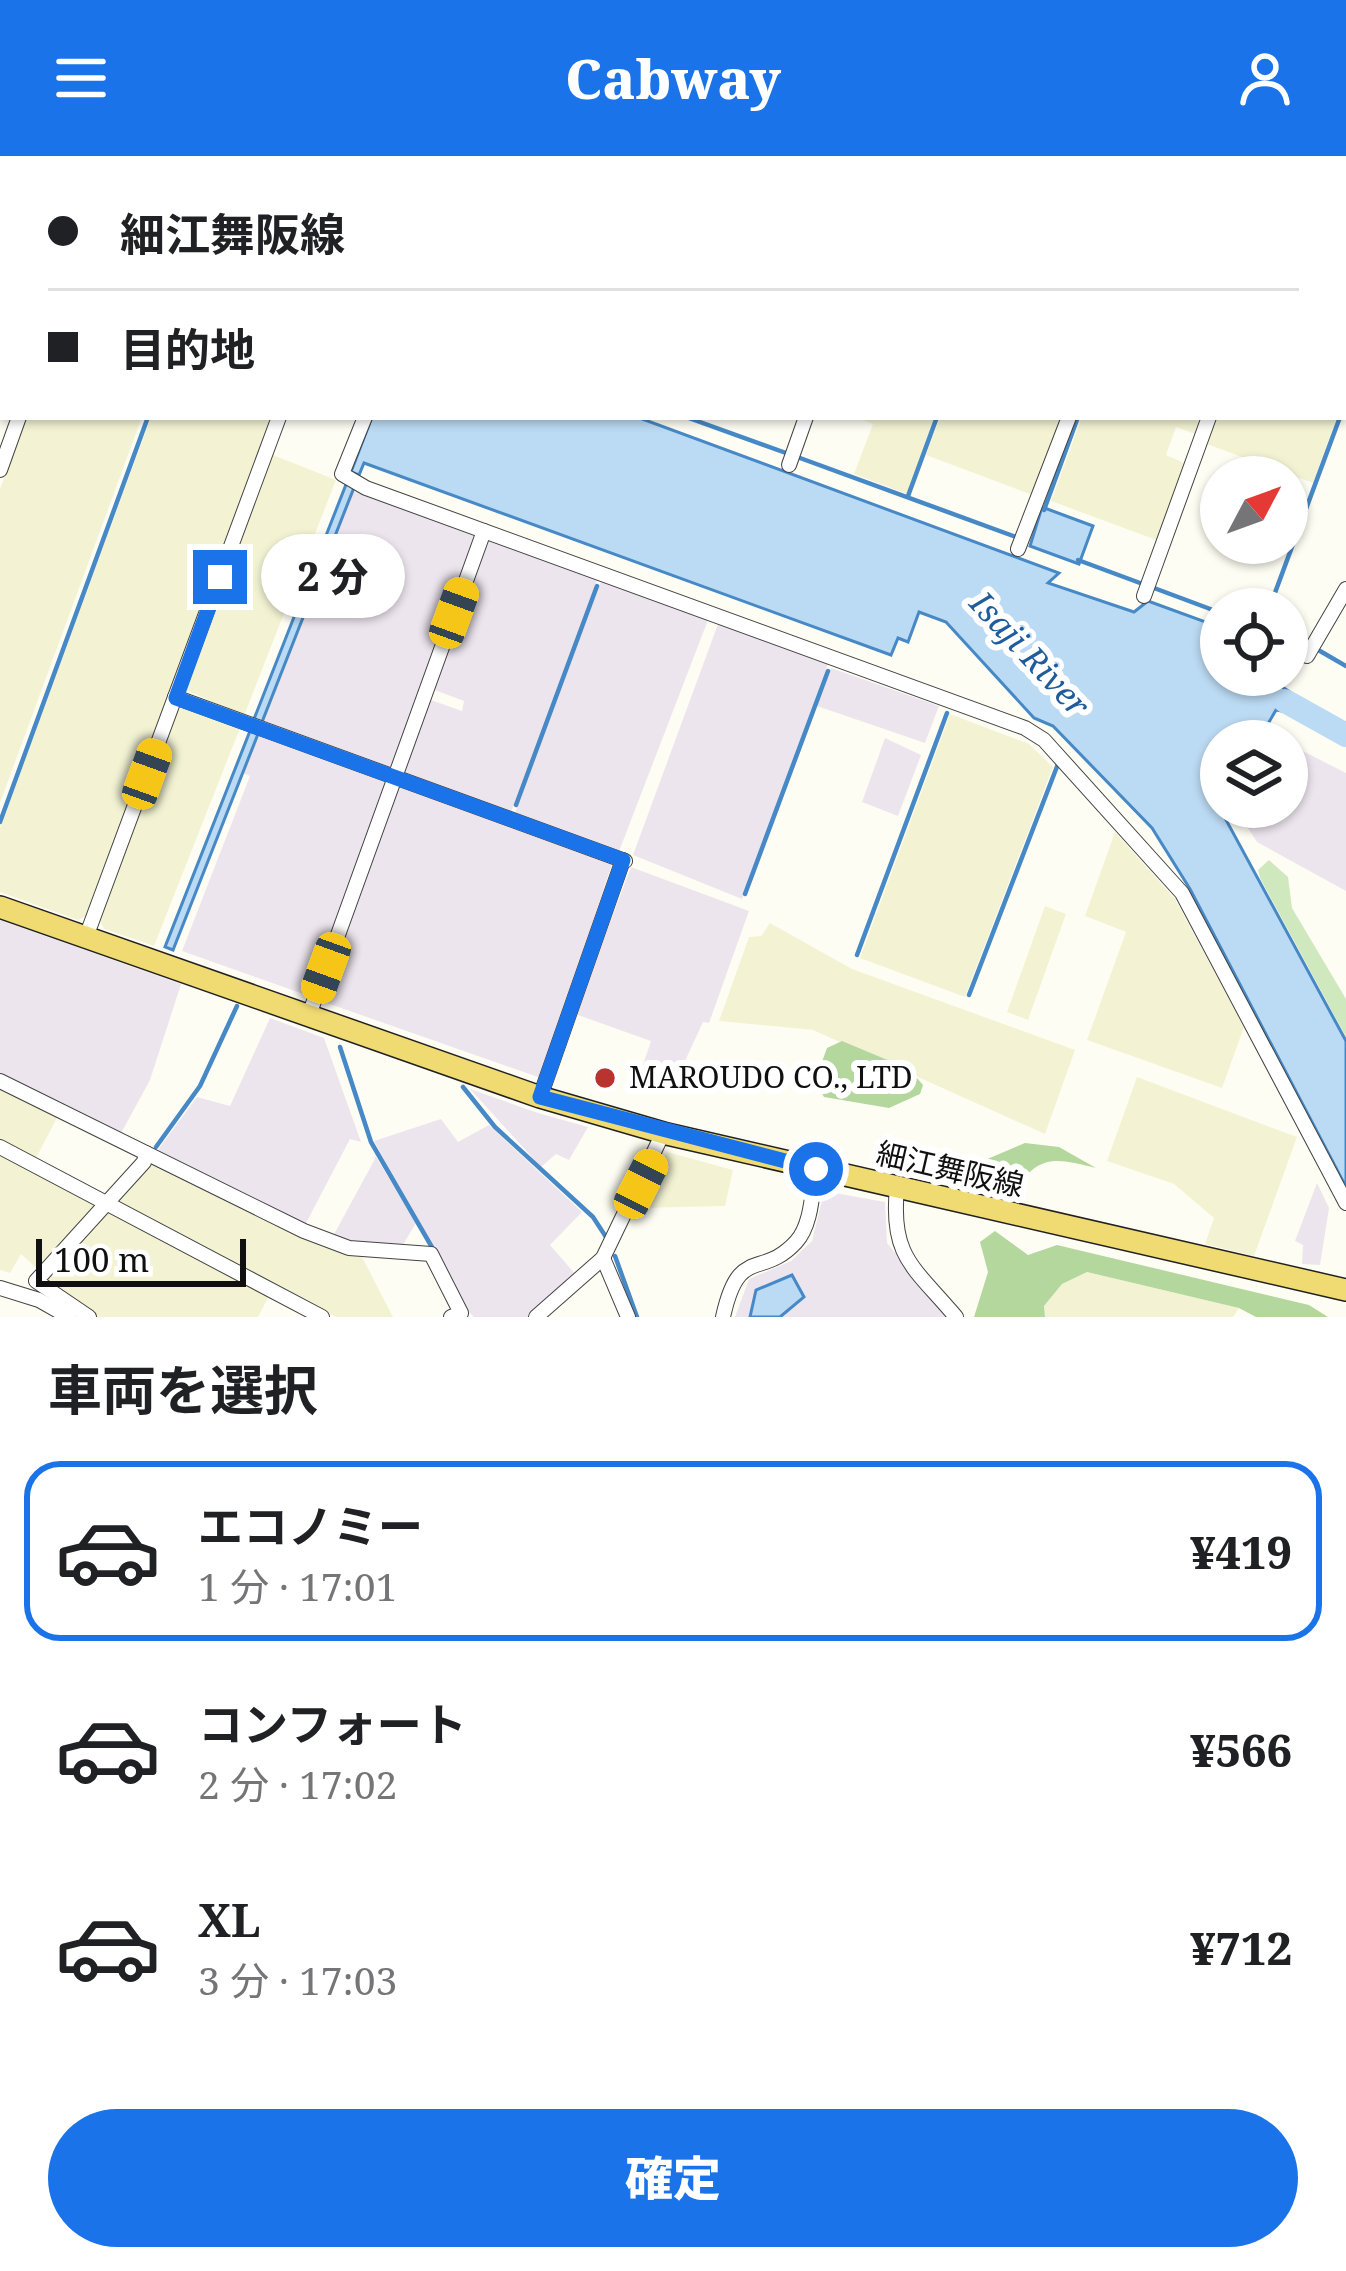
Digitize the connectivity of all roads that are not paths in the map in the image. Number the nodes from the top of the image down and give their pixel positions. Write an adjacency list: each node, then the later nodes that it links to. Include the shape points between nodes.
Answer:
1 (19, 420): 8 (street)
2 (278, 420): 14 (street)
3 (364, 420): 9 (street, via 342,474)
4 (805, 420): 7 (street)
5 (1068, 420): 10 (street)
6 (1208, 420): 12 (street)
7 (789, 465)
8 (0, 470)
9 (484, 531): 15 (street); 27 (street, via 1044,740 1182,893)
10 (1018, 549)
11 (1346, 589): 13 (street)
12 (1144, 596)
13 (1308, 654)
14 (176, 698): 15 (street); 17 (street)
15 (395, 777): 18 (street); 20 (street, via 624,860)
16 (0, 907): 17 (main road, 細江舞阪線)
17 (86, 937): 18 (main road, 細江舞阪線)
18 (309, 1016): 20 (main road, 細江舞阪線)
19 (0, 1081): 23 (street)
20 (540, 1097): 21 (main road, 細江舞阪線)
21 (663, 1133): 24 (main road, 細江舞阪線); 28 (street)
22 (0, 1147): 26 (street)
23 (146, 1153): 26 (street); 34 (street, via 304,1232 349,1248 430,1254 460,1313)
24 (816, 1169): 25 (main road, 細江舞阪線); 37 (street, via 802,1235 734,1278)
25 (897, 1188): 30 (main road, 細江舞阪線); 38 (street, via 898,1246)
26 (107, 1203): 32 (street, via 36,1281); 33 (street)
27 (1346, 1203)
28 (603, 1258): 35 (street); 36 (street)
29 (0, 1288): 31 (street)
30 (1346, 1290)
31 (69, 1317)
32 (89, 1317)
33 (322, 1317)
34 (451, 1317)
35 (536, 1317)
36 (628, 1317)
37 (723, 1317)
38 (956, 1317)

